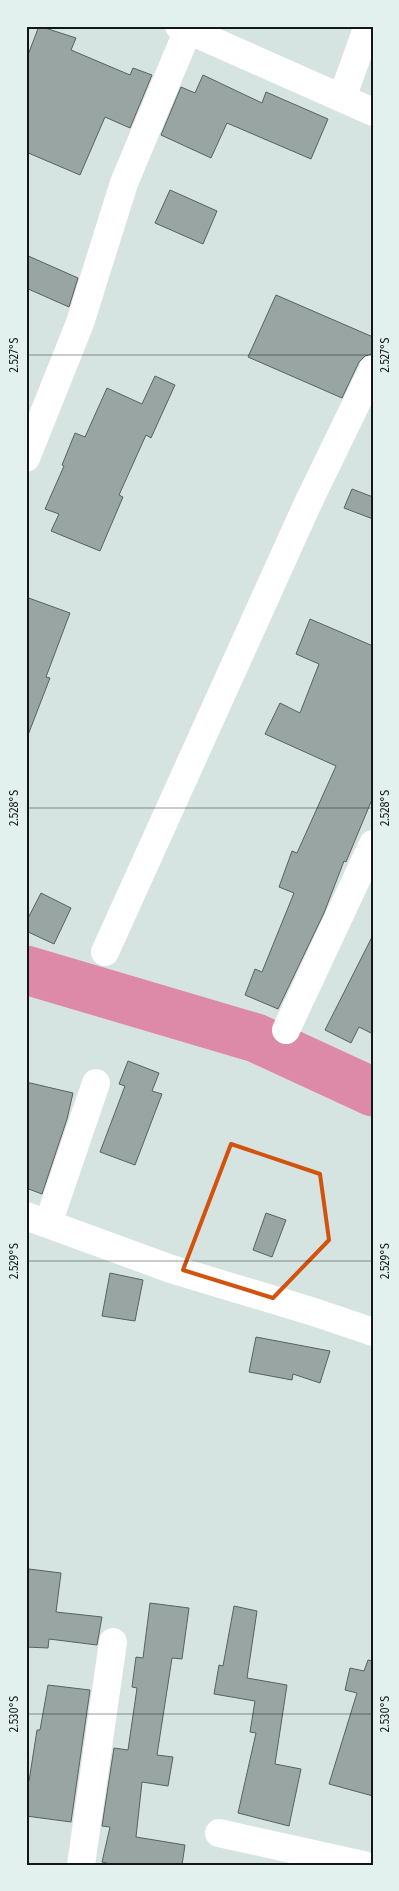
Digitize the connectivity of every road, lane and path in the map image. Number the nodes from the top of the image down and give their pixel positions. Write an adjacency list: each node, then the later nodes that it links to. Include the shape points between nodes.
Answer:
1 (368, 26): 3 (street)
2 (183, 28): 3 (street); 6 (street, via 124,183 80,323)
3 (342, 98): 4 (street)
4 (373, 112)
5 (373, 369): 8 (street, via 308,503)
6 (26, 458)
7 (373, 844): 9 (street)
8 (105, 952)
9 (286, 1030)
10 (96, 1083): 11 (street)
11 (37, 1220): 12 (street, via 171,1269)
12 (373, 1332)
13 (113, 1642): 15 (street)
14 (218, 1833): 16 (street)
15 (81, 1865)
16 (363, 1865)

